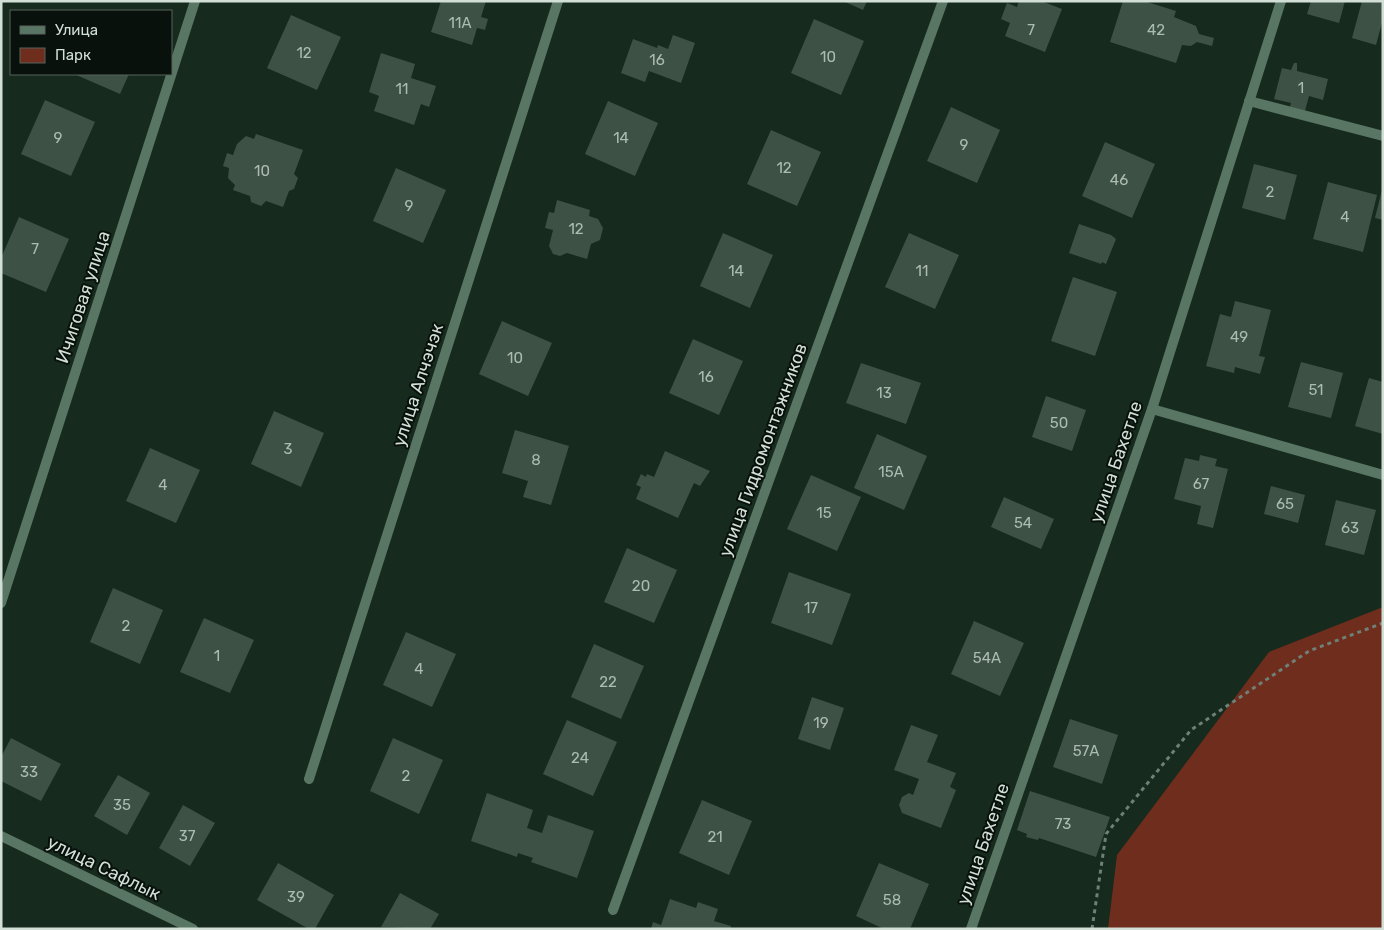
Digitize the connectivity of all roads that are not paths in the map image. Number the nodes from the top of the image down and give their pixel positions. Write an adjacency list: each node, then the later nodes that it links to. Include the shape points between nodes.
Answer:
1 (195, 1): 5 (street, Ичиговая улица)
2 (558, 1): 12 (street, улица Алчэчэк)
3 (943, 1): 14 (street, улица Гидромонтажников)
4 (1281, 1): 7 (street, улица Бахетле)
5 (172, 72)
6 (171, 75): 11 (street, Ичиговая улица)
7 (1249, 100): 8 (street); 9 (street, улица Бахетле)
8 (1383, 136)
9 (1152, 409): 10 (street); 16 (street, улица Бахетле)
10 (1383, 474)
11 (1, 603)
12 (309, 779)
13 (1, 836): 15 (street, улица Сафлык)
14 (613, 910)
15 (193, 929)
16 (971, 929)

